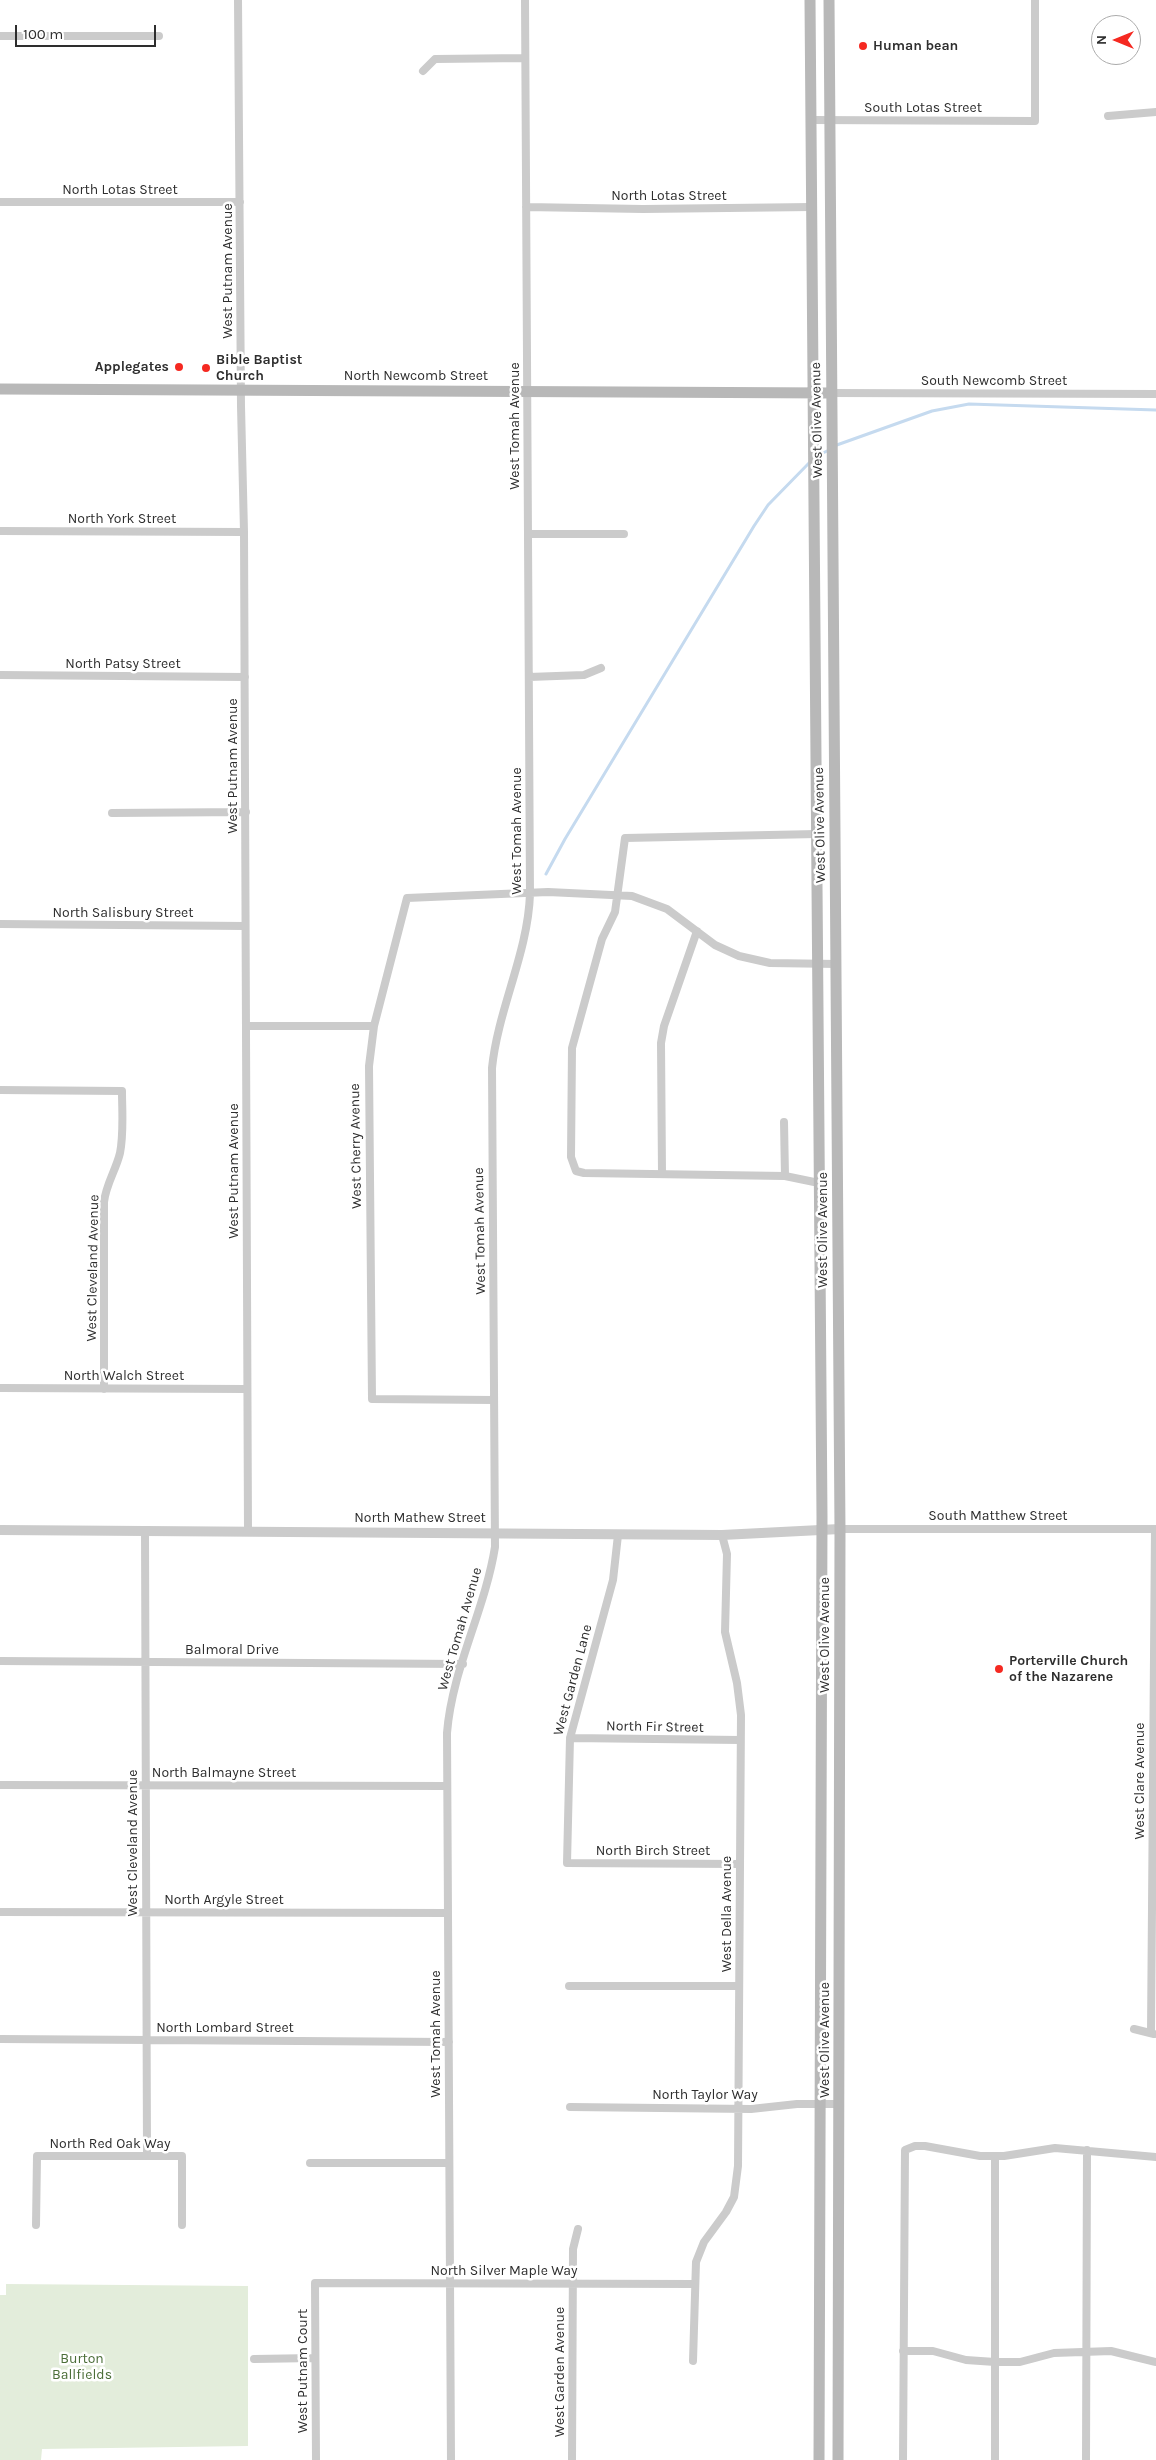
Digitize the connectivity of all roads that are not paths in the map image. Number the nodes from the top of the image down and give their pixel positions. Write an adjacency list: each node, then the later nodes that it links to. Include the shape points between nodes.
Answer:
1 (238, 0): 15 (street, West Putnam Avenue)
2 (525, 0): 8 (street, West Tomah Avenue)
3 (810, 0): 12 (main road, West Olive Avenue)
4 (829, 0): 13 (main road, West Olive Avenue)
5 (1034, 0): 13 (street, South Lotas Street, via 1034,121)
6 (0, 36): 7 (street)
7 (159, 36)
8 (525, 58): 9 (street, via 435,59); 16 (street, West Tomah Avenue)
9 (423, 71)
10 (1156, 112): 11 (street)
11 (1108, 116)
12 (811, 120): 13 (street, South Lotas Street); 17 (main road, West Olive Avenue)
13 (829, 120): 22 (main road, West Olive Avenue)
14 (0, 202): 15 (street, North Lotas Street)
15 (240, 202): 19 (street, West Putnam Avenue)
16 (526, 207): 17 (street, North Lotas Street); 20 (street, West Tomah Avenue)
17 (812, 207): 21 (main road, West Olive Avenue)
18 (0, 389): 19 (main road, North Newcomb Street)
19 (241, 390): 20 (main road, North Newcomb Street); 25 (street, West Putnam Avenue)
20 (528, 392): 21 (main road, North Newcomb Street); 26 (street, West Tomah Avenue)
21 (814, 393): 22 (main road, North Newcomb Street); 34 (main road, West Olive Avenue)
22 (831, 393): 23 (street, South Newcomb Street); 41 (main road, West Olive Avenue)
23 (1156, 394)
24 (0, 532): 25 (street, North York Street)
25 (244, 532): 30 (street, West Putnam Avenue)
26 (528, 534): 27 (street); 31 (street, West Tomah Avenue)
27 (624, 534)
28 (601, 668): 31 (street, via 584,675)
29 (0, 676): 30 (street, North Patsy Street)
30 (245, 677): 32 (street, West Putnam Avenue)
31 (529, 677): 35 (street, West Tomah Avenue)
32 (246, 812): 33 (street); 38 (street, West Putnam Avenue)
33 (112, 813)
34 (817, 834): 36 (street, via 625,838); 40 (main road, West Olive Avenue)
35 (530, 894): 36 (street); 43 (street, West Cherry Avenue, via 407,898); 52 (street, West Tomah Avenue, via 526,933 502,1015 492,1068)
36 (618, 894): 39 (street, via 658,904); 46 (street, via 572,1048 571,1157 576,1171 584,1173)
37 (0, 924): 38 (street, North Salisbury Street)
38 (245, 926): 42 (street, West Putnam Avenue)
39 (697, 931): 40 (street, via 715,945 751,960); 46 (street, via 661,1043)
40 (818, 964): 41 (street); 48 (main road, West Olive Avenue)
41 (837, 964): 53 (main road, West Olive Avenue)
42 (246, 1026): 43 (street); 51 (street, West Putnam Avenue)
43 (374, 1026): 52 (street, West Cherry Avenue, via 368,1079 372,1399)
44 (0, 1090): 50 (street, West Cleveland Avenue, via 122,1090 121,1147 104,1202)
45 (784, 1122): 47 (street)
46 (662, 1174): 47 (street)
47 (785, 1176): 48 (street)
48 (819, 1183): 57 (main road, West Olive Avenue)
49 (0, 1388): 50 (street, North Walch Street)
50 (104, 1389): 51 (street, North Walch Street)
51 (247, 1389): 58 (street, West Putnam Avenue)
52 (494, 1400): 59 (street, West Tomah Avenue)
53 (840, 1529): 54 (street, South Matthew Street); 57 (street, North Mathew Street); 83 (main road, West Olive Avenue)
54 (1155, 1529): 78 (street, West Clare Avenue)
55 (0, 1530): 56 (street, North Mathew Street)
56 (145, 1530): 58 (street, North Mathew Street); 63 (street, West Cleveland Avenue)
57 (822, 1530): 61 (street, North Mathew Street); 82 (main road, West Olive Avenue)
58 (248, 1531): 59 (street, North Mathew Street)
59 (495, 1532): 60 (street, North Mathew Street); 64 (street, West Tomah Avenue, via 490,1571)
60 (618, 1535): 61 (street, North Mathew Street); 65 (street, West Garden Lane, via 613,1580)
61 (722, 1535): 66 (street, West Della Avenue, via 726,1554 726,1632 737,1683)
62 (0, 1661): 63 (street, Balmoral Drive)
63 (145, 1662): 64 (street, Balmoral Drive); 68 (street, West Cleveland Avenue)
64 (463, 1664): 69 (street, West Tomah Avenue, via 448,1721)
65 (570, 1738): 66 (street, North Fir Street); 70 (street, West Garden Lane)
66 (740, 1740): 71 (street, West Della Avenue)
67 (0, 1785): 68 (street, North Balmayne Street)
68 (145, 1785): 69 (street, North Balmayne Street); 73 (street, West Cleveland Avenue)
69 (448, 1786): 74 (street, West Tomah Avenue)
70 (567, 1863): 71 (street, North Birch Street)
71 (739, 1864): 76 (street, West Della Avenue)
72 (0, 1912): 73 (street, North Argyle Street)
73 (146, 1912): 74 (street, North Argyle Street); 80 (street, West Cleveland Avenue)
74 (448, 1912): 81 (street, West Tomah Avenue)
75 (569, 1986): 76 (street)
76 (739, 1986): 85 (street, West Della Avenue)
77 (1134, 2029): 78 (street)
78 (1154, 2034)
79 (0, 2039): 80 (street, North Lombard Street)
80 (146, 2040): 81 (street, North Lombard Street); 87 (street, West Cleveland Avenue)
81 (449, 2042): 91 (street, West Tomah Avenue)
82 (821, 2104): 83 (street, North Taylor Way); 85 (street, North Taylor Way); 109 (main road, West Olive Avenue)
83 (839, 2104): 110 (main road, West Olive Avenue)
84 (570, 2107): 85 (street, North Taylor Way)
85 (738, 2108): 98 (street, West Della Avenue, via 736,2189 726,2212 699,2251)
86 (1086, 2150): 88 (street, via 1055,2148); 89 (street); 99 (street)
87 (147, 2156): 92 (street, North Red Oak Way, via 37,2156); 93 (street, North Red Oak Way, via 182,2156)
88 (995, 2156): 100 (street, via 925,2146 905,2150); 104 (street)
89 (1156, 2157)
90 (310, 2163): 91 (street)
91 (449, 2163): 96 (street, West Tomah Avenue)
92 (36, 2225)
93 (182, 2225)
94 (578, 2229): 97 (street, West Garden Avenue, via 573,2249)
95 (315, 2283): 96 (street, North Silver Maple Way); 102 (street, West Putnam Court)
96 (450, 2283): 97 (street, North Silver Maple Way); 107 (street, West Tomah Avenue)
97 (573, 2283): 98 (street, North Silver Maple Way); 108 (street, West Garden Avenue)
98 (694, 2284): 103 (street, West Della Avenue)
99 (1086, 2350): 104 (street, via 1054,2352 1020,2362); 105 (street, via 1125,2353); 113 (street)
100 (903, 2351): 104 (street, via 933,2352 966,2360); 111 (street)
101 (254, 2358): 102 (street)
102 (315, 2358): 106 (street, West Putnam Court)
103 (693, 2361)
104 (995, 2362): 112 (street)
105 (1156, 2362)
106 (316, 2460)
107 (452, 2460)
108 (572, 2460)
109 (819, 2460)
110 (838, 2460)
111 (902, 2460)
112 (995, 2460)
113 (1086, 2460)

